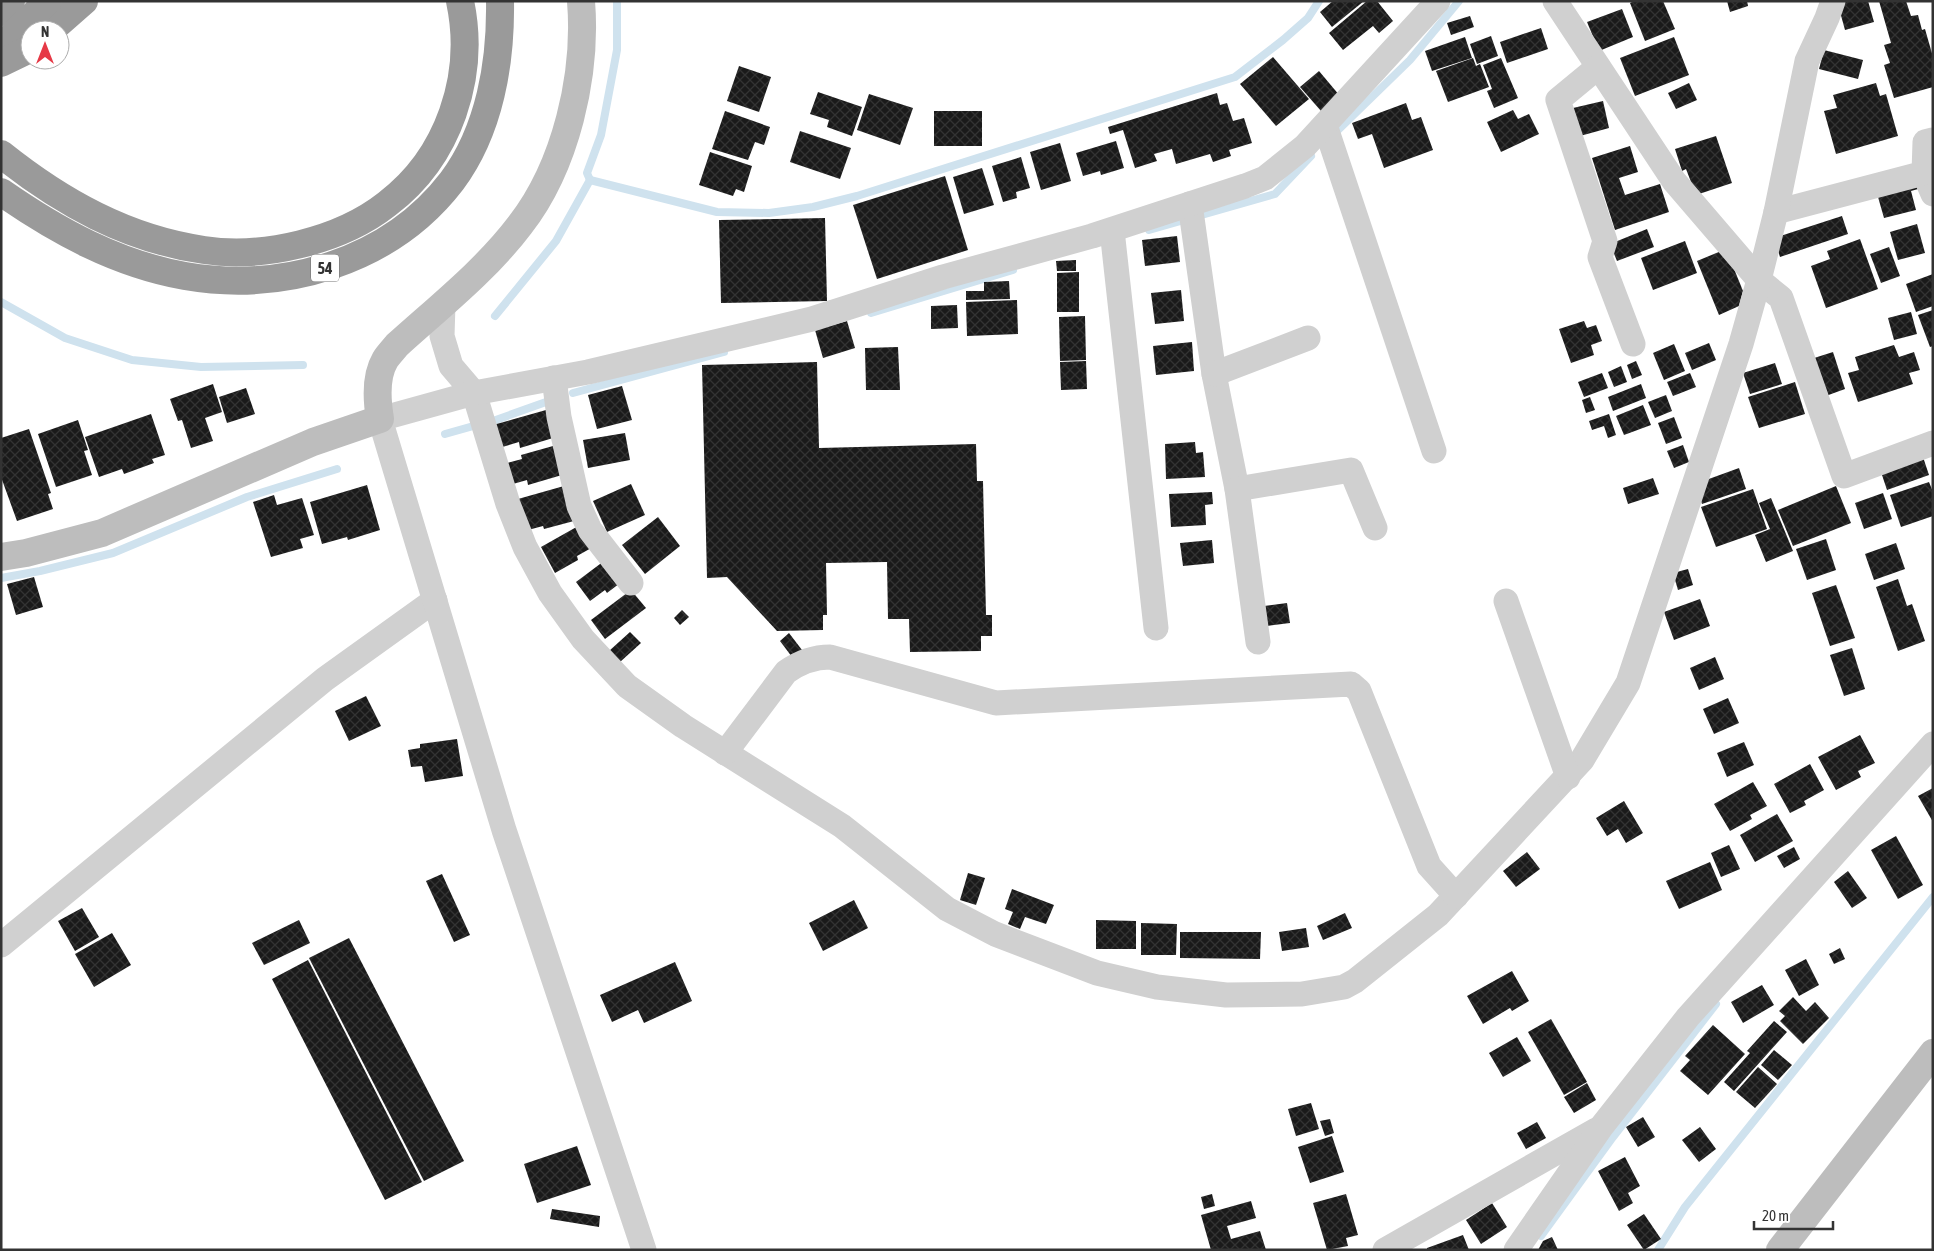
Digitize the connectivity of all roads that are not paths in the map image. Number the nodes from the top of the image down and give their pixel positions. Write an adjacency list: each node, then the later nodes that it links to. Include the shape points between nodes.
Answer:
1 (11, 1): 10 (highway)
2 (48, 1): 12 (highway)
3 (84, 1): 11 (highway)
4 (460, 1): 18 (highway, via 466,50 462,83 436,150 414,179 387,204 354,224 317,240 278,249 242,252 168,243 132,233 98,218 26,175)
5 (500, 1): 20 (highway, 54, via 498,54 492,88 470,151 430,206 402,230 339,264 300,275 261,280 185,276 129,261 77,240)
6 (581, 1): 25 (street, via 580,56 575,92 551,172 521,224)
7 (1438, 1): 16 (street)
8 (1555, 1): 15 (street)
9 (1833, 1): 21 (street, via 1807,61)
10 (1, 12)
11 (62, 20)
12 (1, 47)
13 (20, 53): 14 (highway)
14 (1, 63)
15 (1598, 67): 24 (street, via 1674,181); 27 (street, via 1558,100 1605,241 1600,257)
16 (1328, 134): 22 (street, via 1265,178); 33 (street)
17 (1933, 140): 19 (street, via 1925,142)
18 (1, 154)
19 (1928, 183): 21 (street)
20 (1, 192)
21 (1776, 212): 24 (street)
22 (1191, 213): 23 (street); 28 (street)
23 (1113, 237): 29 (street, via 943,277 812,318); 40 (street)
24 (1760, 280): 32 (street, via 1781,298 1844,476); 44 (street, via 1628,683 1582,760)
25 (443, 304): 30 (street, via 442,336 451,366); 31 (street, via 384,361 377,401)
26 (1308, 338): 28 (street)
27 (1632, 344)
28 (1214, 374): 34 (street)
29 (554, 378): 30 (street); 37 (street, via 559,417 579,506 590,530)
30 (474, 393): 31 (street); 43 (street, via 508,504 525,547 550,593 583,639 627,686)
31 (380, 419): 36 (street, via 313,442 102,533); 38 (street)
32 (1933, 444)
33 (1434, 452)
34 (1237, 489): 35 (street, via 1351,470); 41 (street)
35 (1375, 528)
36 (1, 557)
37 (631, 583)
38 (435, 600): 46 (street, via 325,679); 49 (street, via 504,830)
39 (1506, 600): 44 (street)
40 (1156, 628)
41 (1258, 642)
42 (1933, 744): 48 (street, via 1688,1017)
43 (725, 753): 45 (street, via 842,826 947,909 996,934 1097,973 1157,987 1226,995 1302,994 1344,987 1438,915); 45 (street, via 786,672 798,663 816,657 830,657 996,703 1351,684 1358,691 1429,866)
44 (1568, 777): 45 (street)
45 (1456, 896)
46 (1, 945)
47 (1933, 1053): 52 (street)
48 (1602, 1126): 50 (street); 51 (street)
49 (644, 1250)
50 (1385, 1250)
51 (1516, 1250)
52 (1780, 1250)

